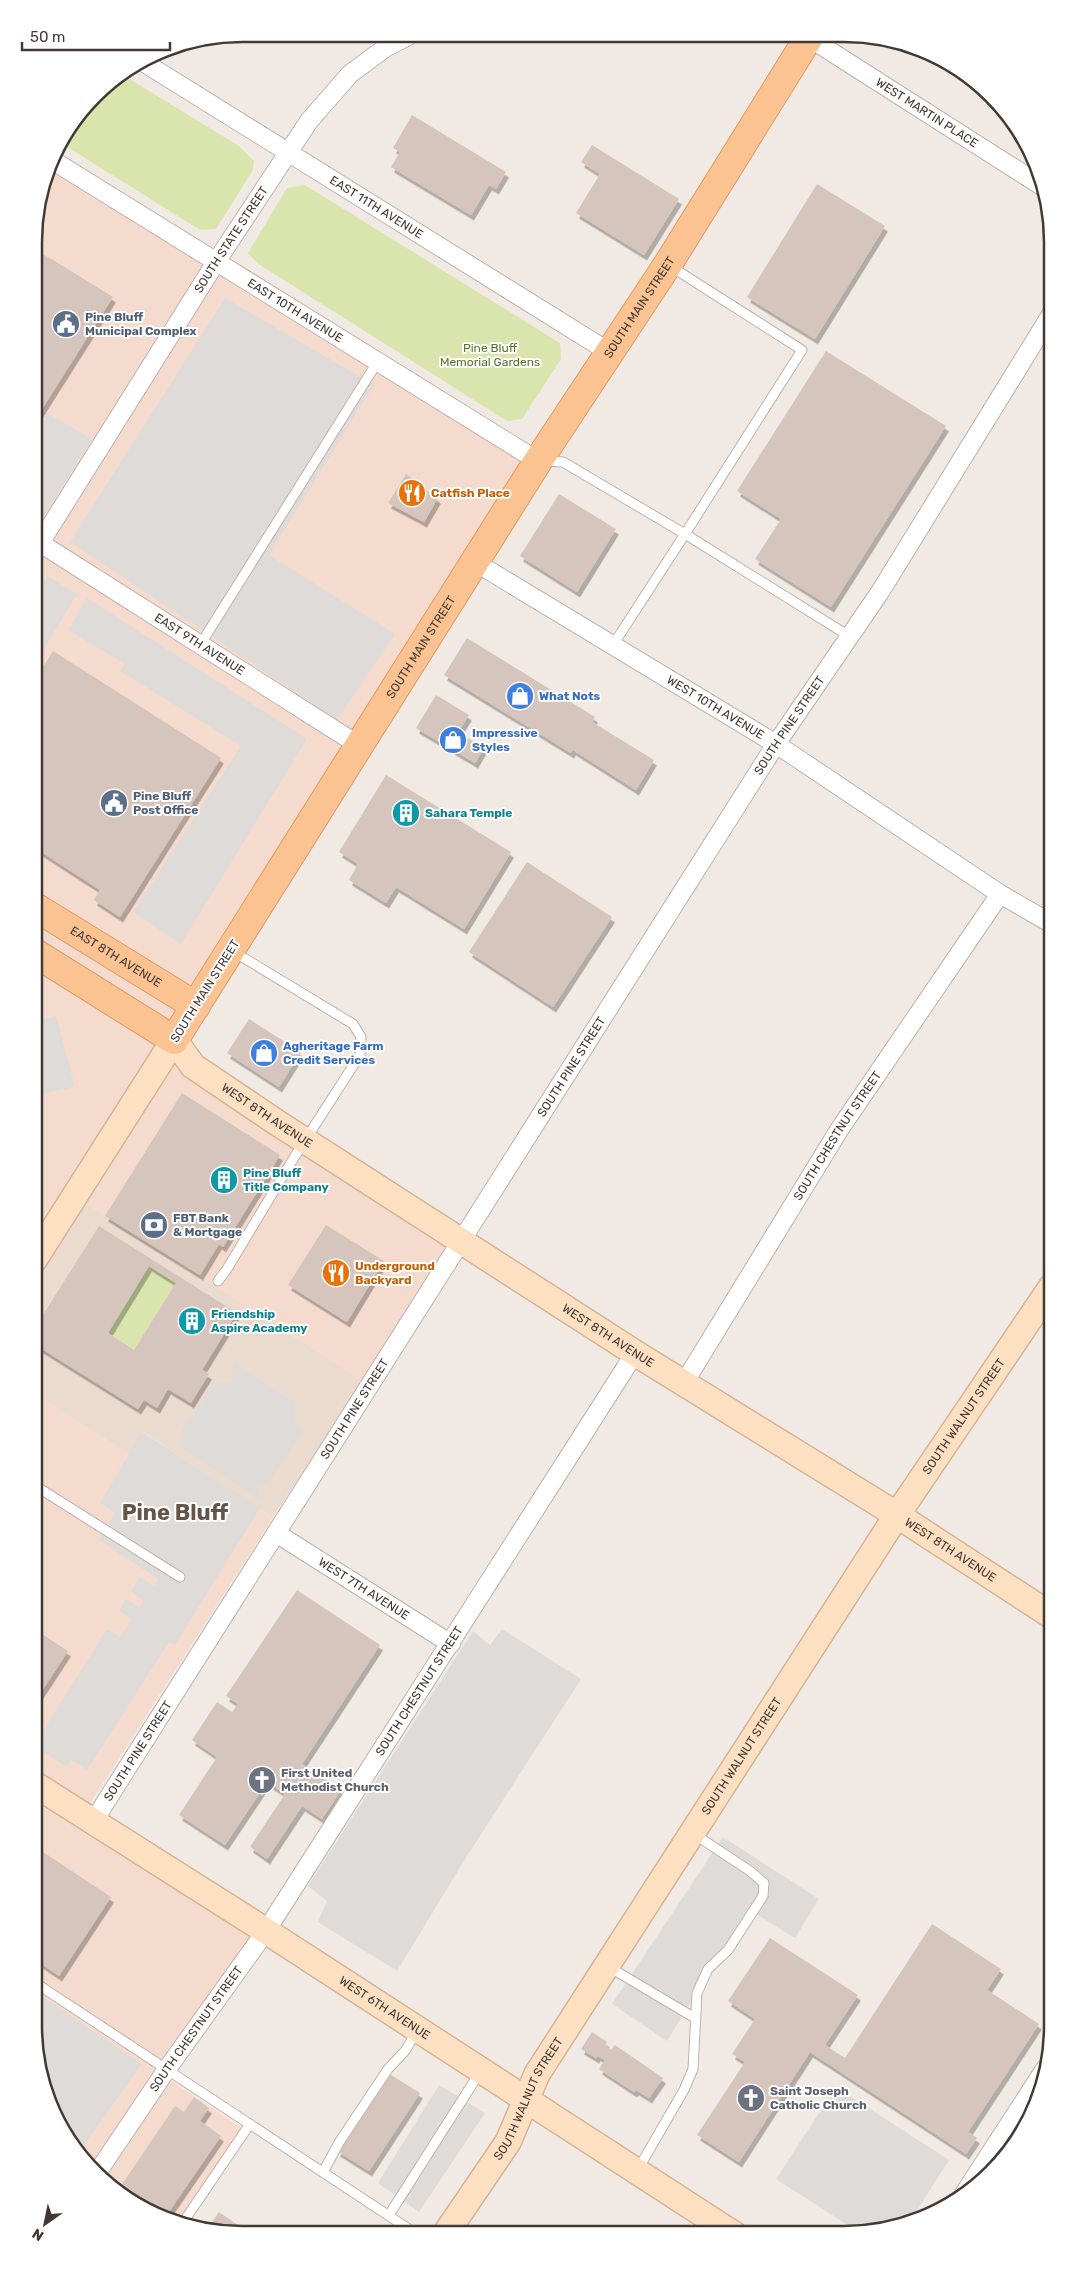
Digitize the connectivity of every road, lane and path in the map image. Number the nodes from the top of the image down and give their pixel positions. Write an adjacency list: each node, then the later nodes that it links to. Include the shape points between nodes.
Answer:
1 (397, 42): 5 (street, SOUTH STATE STREET, via 350,74 308,121)
2 (807, 42): 9 (main road, SOUTH MAIN STREET)
3 (815, 42): 7 (street, WEST MARTIN PLACE)
4 (149, 66): 5 (street, EAST 11TH AVENUE)
5 (289, 153): 8 (street, SOUTH STATE STREET); 11 (street, EAST 11TH AVENUE)
6 (59, 164): 8 (street, EAST 10TH AVENUE)
7 (1033, 178)
8 (216, 262): 12 (street, EAST 10TH AVENUE); 15 (street, SOUTH STATE STREET)
9 (668, 264): 11 (main road, SOUTH MAIN STREET); 14 (lane, via 802,350)
10 (1044, 326): 18 (street, SOUTH PINE STREET)
11 (609, 352): 13 (main road, SOUTH MAIN STREET)
12 (378, 361): 13 (street, EAST 10TH AVENUE); 19 (lane)
13 (538, 461): 14 (lane, via 563,462); 17 (main road, SOUTH MAIN STREET)
14 (685, 534): 18 (lane); 20 (lane)
15 (42, 541)
16 (42, 549): 19 (street, EAST 9TH AVENUE)
17 (475, 562): 20 (street, WEST 10TH AVENUE); 22 (main road, SOUTH MAIN STREET)
18 (850, 636): 21 (street, SOUTH PINE STREET)
19 (200, 644): 22 (street, EAST 9TH AVENUE)
20 (613, 646): 21 (street, WEST 10TH AVENUE)
21 (776, 744): 23 (street, WEST 10TH AVENUE); 31 (street, SOUTH PINE STREET)
22 (360, 746): 26 (main road, SOUTH MAIN STREET)
23 (1000, 894): 25 (street, WEST 10TH AVENUE); 36 (street, SOUTH CHESTNUT STREET, via 839,1130)
24 (42, 912): 28 (main road, EAST 8TH AVENUE)
25 (1044, 919)
26 (231, 950): 28 (main road, SOUTH MAIN STREET); 30 (lane, via 353,1024 360,1037 360,1055)
27 (42, 957): 29 (main road)
28 (196, 1006): 29 (main road, SOUTH MAIN STREET)
29 (174, 1040): 30 (street, WEST 8TH AVENUE, via 194,1066); 32 (street, SOUTH MAIN STREET)
30 (306, 1140): 31 (street, WEST 8TH AVENUE); 33 (lane)
31 (462, 1241): 35 (street, WEST 8TH AVENUE); 39 (street, SOUTH PINE STREET)
32 (42, 1247)
33 (218, 1281)
34 (1044, 1298): 38 (street, SOUTH WALNUT STREET)
35 (635, 1353): 36 (street, WEST 8TH AVENUE); 42 (street, SOUTH CHESTNUT STREET)
36 (684, 1383): 38 (street, WEST 8TH AVENUE)
37 (42, 1490): 40 (lane)
38 (896, 1515): 41 (street, WEST 8TH AVENUE); 45 (street, SOUTH WALNUT STREET)
39 (276, 1533): 42 (street, WEST 7TH AVENUE); 44 (street, SOUTH PINE STREET)
40 (180, 1577)
41 (1044, 1611)
42 (451, 1644): 46 (street, SOUTH CHESTNUT STREET)
43 (42, 1789): 44 (street, WEST 6TH AVENUE)
44 (93, 1822): 46 (street, WEST 6TH AVENUE)
45 (692, 1833): 47 (street, SOUTH WALNUT STREET); 49 (lane, via 764,1883 762,1896 728,1950 708,1969 697,1993)
46 (266, 1931): 50 (street, WEST 6TH AVENUE); 51 (street, SOUTH CHESTNUT STREET)
47 (606, 1966): 49 (lane); 54 (street, SOUTH WALNUT STREET, via 537,2074)
48 (42, 1987): 51 (lane)
49 (694, 2018): 57 (lane, via 693,2069)
50 (418, 2029): 52 (street, WEST 6TH AVENUE); 58 (lane, via 340,2141)
51 (167, 2069): 55 (lane); 56 (street, SOUTH CHESTNUT STREET)
52 (481, 2070): 54 (street, WEST 6TH AVENUE); 60 (lane)
53 (1035, 2084): 59 (street)
54 (527, 2100): 57 (street, WEST 6TH AVENUE); 63 (street, SOUTH WALNUT STREET, via 508,2142)
55 (250, 2124): 58 (lane); 61 (lane)
56 (101, 2168)
57 (637, 2171): 64 (street, WEST 6TH AVENUE)
58 (323, 2172): 60 (lane)
59 (975, 2177)
60 (389, 2215): 62 (lane)
61 (186, 2218)
62 (405, 2226)
63 (451, 2226)
64 (721, 2226)

